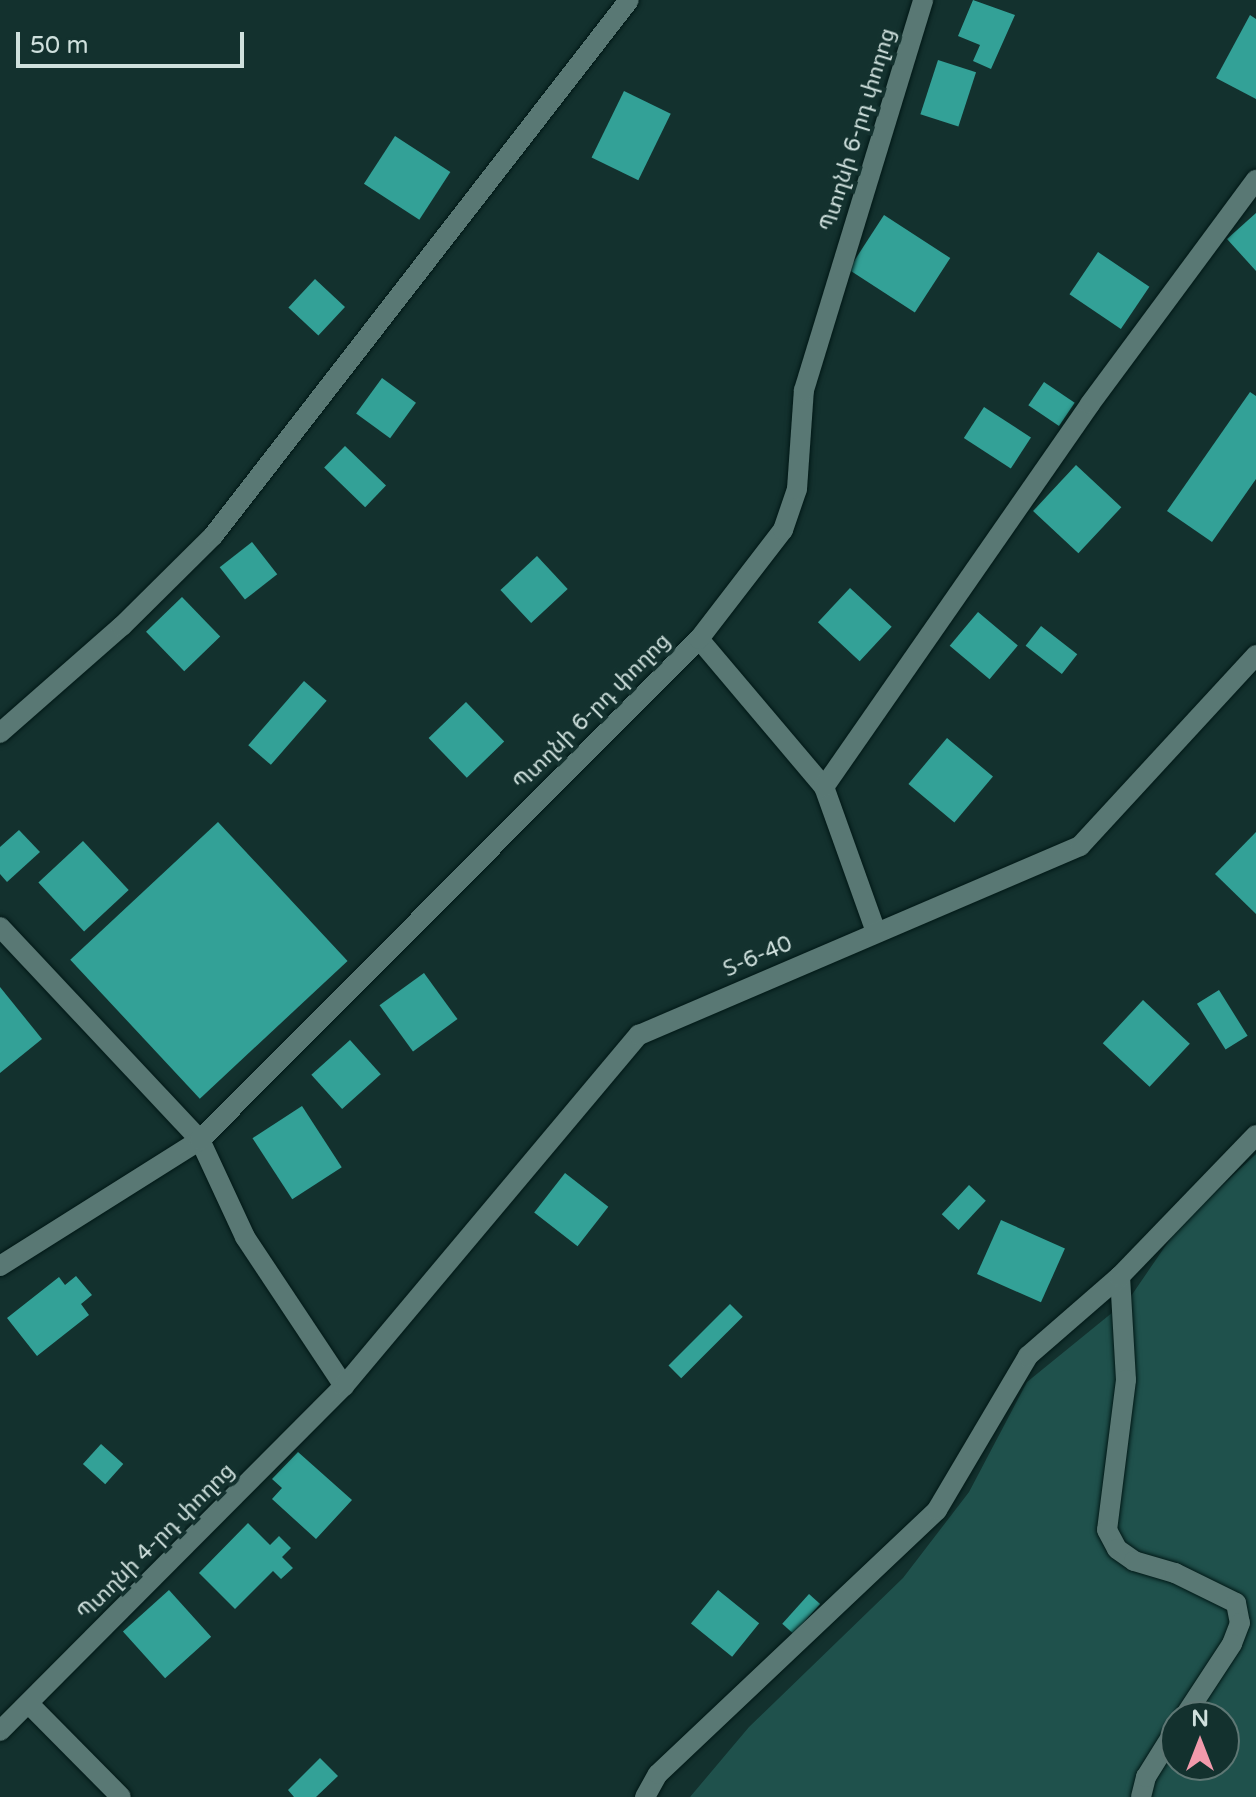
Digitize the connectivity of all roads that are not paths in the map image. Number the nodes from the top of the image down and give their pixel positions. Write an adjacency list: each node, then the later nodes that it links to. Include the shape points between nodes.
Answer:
1 (629, 0): 6 (street, via 213,536 122,626)
2 (923, 0): 4 (street, Պտղնի 6-րդ փողոց, via 804,390 797,489 783,530)
3 (1256, 180): 7 (street, via 1090,404)
4 (699, 639): 7 (street); 11 (street, Պտղնի 6-րդ փողոց)
5 (1256, 655): 9 (street, Տ-6-40 / Տ-6-40, via 1080,846)
6 (0, 733)
7 (824, 787): 9 (street)
8 (0, 927): 11 (street)
9 (876, 932): 14 (street, Տ-6-40 / Տ-6-40, via 639,1035)
10 (1256, 1135): 13 (street)
11 (200, 1140): 12 (street, Պտղնի 6-րդ փողոց); 14 (street, via 245,1237)
12 (0, 1266)
13 (1120, 1276): 15 (street, via 1126,1380 1107,1530 1117,1549 1134,1561 1175,1573 1236,1603 1240,1623 1225,1657); 20 (street, via 1028,1356 937,1510 658,1774)
14 (344, 1386): 16 (street, Պտղնի 4-րդ փողոց / Տ-6-40)
15 (1195, 1701)
16 (30, 1705): 17 (street, Պտղնի 4-րդ փողոց / Տ-6-40); 19 (street)
17 (0, 1731)
18 (1160, 1755): 21 (street)
19 (121, 1797)
20 (645, 1797)
21 (1141, 1797)

